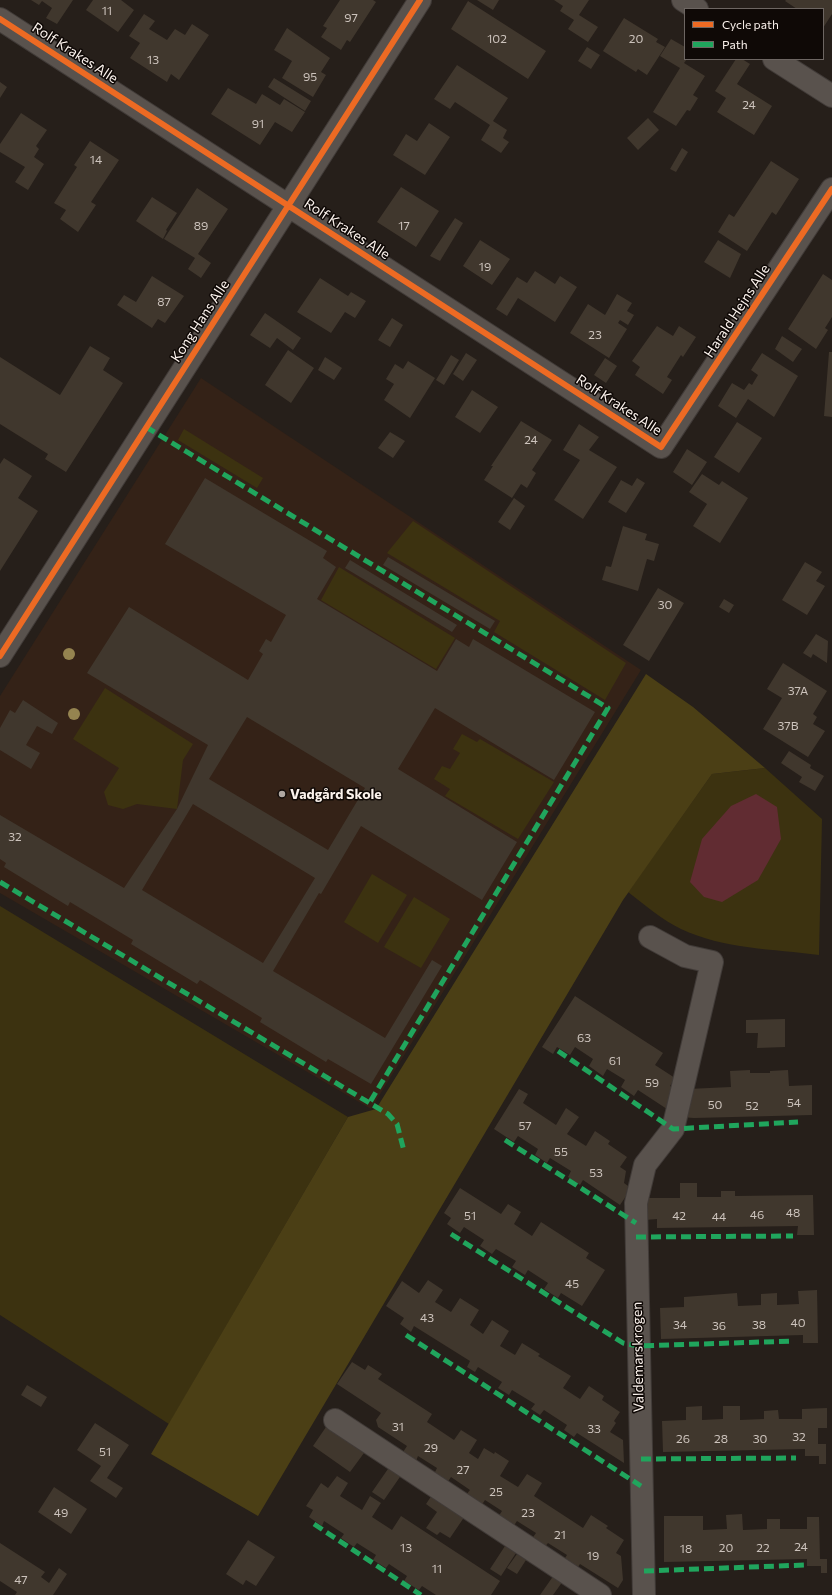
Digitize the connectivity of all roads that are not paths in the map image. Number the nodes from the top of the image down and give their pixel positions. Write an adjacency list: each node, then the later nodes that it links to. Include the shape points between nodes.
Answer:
1 (420, 0): 8 (street, Kong Hans Alle)
2 (683, 0): 3 (street)
3 (695, 8)
4 (0, 19): 8 (street, Rolf Krakes Alle)
5 (776, 60): 6 (street)
6 (832, 96)
7 (832, 189): 9 (street, Harald Hejns Alle)
8 (288, 205): 9 (street, Rolf Krakes Alle); 10 (street, Kong Hans Alle)
9 (661, 447)
10 (0, 656)
11 (650, 937): 14 (street, Valdemarskrogen, via 685,956 712,962 673,1129 645,1165 636,1203)
12 (335, 1420): 13 (street)
13 (600, 1595)
14 (644, 1595)

